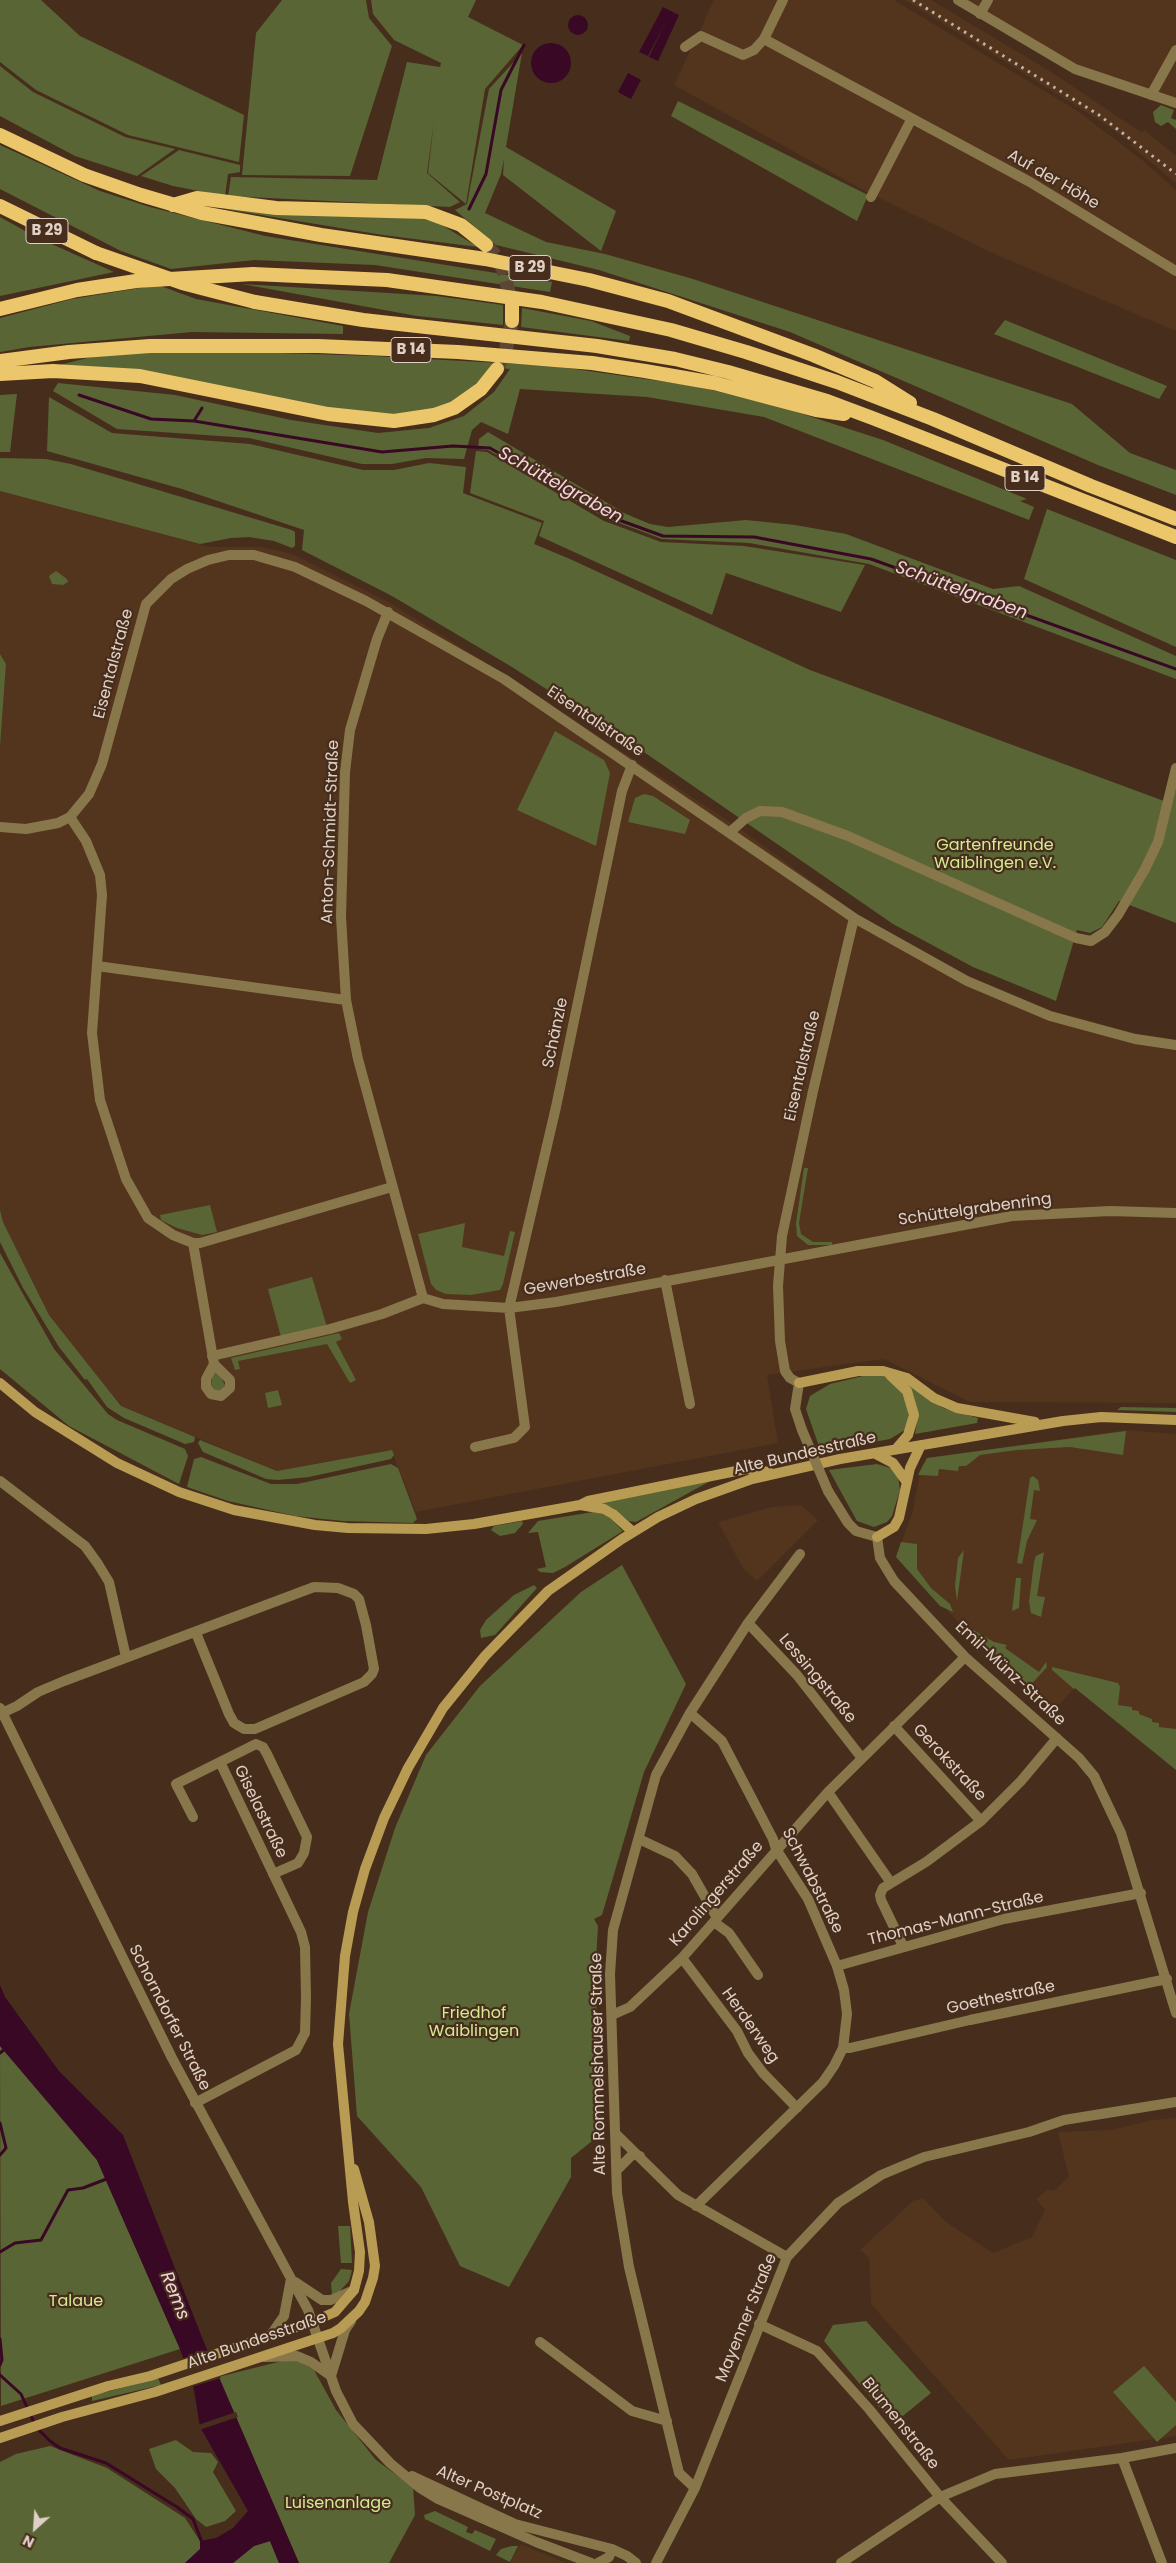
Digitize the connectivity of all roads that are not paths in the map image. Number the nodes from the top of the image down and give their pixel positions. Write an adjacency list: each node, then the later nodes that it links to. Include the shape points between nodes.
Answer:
1 (783, 0): 5 (street)
2 (958, 0): 4 (street)
3 (988, 0): 4 (street)
4 (980, 14): 8 (street, via 1075,69)
5 (764, 39): 6 (street, via 754,50 743,54 701,36); 10 (street, Auf der Höhe)
6 (685, 47)
7 (1176, 50): 8 (street)
8 (1151, 95): 9 (street)
9 (1176, 103)
10 (911, 120): 12 (street); 16 (street, Auf der Höhe, via 1030,182)
11 (0, 136): 13 (highway, B 29, via 84,175)
12 (872, 198)
13 (172, 205): 15 (highway, via 197,198 276,208 426,212 461,225); 24 (highway, B 29, via 284,229 565,274 642,294 755,332 866,377)
14 (0, 206): 23 (highway, B 29, bridge, via 96,253 182,283 255,302 363,320 545,339 649,354 774,385)
15 (486, 245)
16 (1176, 271)
17 (512, 305): 19 (highway)
18 (0, 310): 24 (highway, B 14, via 77,290 188,276 298,274 437,286 542,302 671,330 828,379)
19 (512, 321)
20 (0, 361): 23 (highway, B 14, via 159,346 318,346 458,352 592,363 645,371 714,383 816,410)
21 (497, 369): 22 (highway, via 481,389 454,408 434,415 394,420 328,414 140,376 53,371)
22 (0, 374)
23 (875, 418): 26 (highway, B 14)
24 (933, 419): 25 (highway, B 14)
25 (1176, 519)
26 (1176, 537)
27 (388, 612): 28 (street, Eisentalstraße, via 504,680); 30 (street, Eisentalstraße, via 295,567 254,555 222,556 187,568 146,604 99,776 83,803); 35 (street, Anton-Schmidt-Straße, via 350,730 345,772 340,917)
28 (632, 765): 32 (street, Eisentalstraße); 43 (street, Schänzle, via 622,791 556,1107)
29 (1176, 768): 32 (street, via 1158,842 1145,869 1118,914 1099,938 1091,941 1076,938 848,836 782,812 760,811)
30 (70, 817): 31 (street, Eisentalstraße, via 48,826 26,829); 34 (street, via 86,841 100,875 102,895)
31 (0, 827)
32 (730, 832): 33 (street, Eisentalstraße)
33 (854, 918): 36 (street, via 967,981 1050,1016 1135,1039); 40 (street, Eisentalstraße, via 792,1184)
34 (97, 966): 35 (street); 39 (street, via 93,1049 100,1100 120,1162 133,1194 148,1218 166,1231)
35 (346, 1000): 37 (street, Anton-Schmidt-Straße)
36 (1176, 1045)
37 (392, 1187): 39 (street, via 207,1242); 42 (street, Anton-Schmidt-Straße)
38 (1176, 1213): 40 (street, Schüttelgrabenring, via 1110,1211 1012,1216)
39 (193, 1243): 42 (street, via 213,1360 382,1314)
40 (780, 1259): 41 (street, Gewerbestraße); 46 (street, Eisentalstraße, via 778,1295 783,1364 790,1378)
41 (665, 1280): 43 (street, Gewerbestraße); 47 (street)
42 (423, 1298): 43 (street, via 444,1304)
43 (509, 1308): 51 (street, Gewerbestraße, via 525,1427 514,1438)
44 (883, 1370): 46 (main road, via 858,1370); 49 (main road, via 907,1378 934,1398 957,1408); 52 (main road, via 907,1391 914,1415 908,1435)
45 (0, 1383): 57 (main road, via 35,1412 117,1463 179,1492 274,1519 348,1528 426,1529)
46 (799, 1383): 59 (street, bridge, via 795,1409 828,1491 856,1531)
47 (690, 1404)
48 (1176, 1420): 49 (main road, Alte Bundesstraße, via 1101,1417)
49 (1045, 1423): 50 (main road, Alte Bundesstraße)
50 (921, 1445): 52 (main road, Alte Bundesstraße); 56 (main road)
51 (475, 1447)
52 (896, 1449): 53 (main road, Alte Bundesstraße)
53 (874, 1453): 54 (main road, Alte Bundesstraße); 56 (main road, via 893,1463)
54 (777, 1473): 57 (main road, via 746,1470); 58 (main road, Alte Bundesstraße, via 696,1499)
55 (0, 1481): 63 (street, via 85,1546 98,1564 109,1582)
56 (906, 1481): 59 (main road, via 899,1518 894,1527)
57 (580, 1505): 58 (main road, via 604,1509)
58 (633, 1532): 92 (main road, Alte Bundesstraße, via 548,1591 485,1656 443,1708 417,1751 384,1818 353,1912 340,2003 340,2083)
59 (876, 1537): 64 (street, Emil-Münz-Straße, via 880,1558 894,1581)
60 (800, 1554): 61 (street, Alte Rommelshauser Straße)
61 (748, 1623): 66 (street, Alte Rommelshauser Straße); 69 (street, Lessingstraße, via 797,1675)
62 (196, 1633): 62 (street, via 229,1714 234,1723 244,1729 255,1729 364,1682 374,1669 362,1605 354,1594 338,1588 302,1590); 63 (street)
63 (126, 1657): 65 (street, via 38,1692 17,1706)
64 (965, 1657): 67 (street, Karolingerstraße); 68 (street, Emil-Münz-Straße)
65 (1, 1710): 88 (street, Schorndorfer Straße)
66 (690, 1713): 74 (street, Alte Rommelshauser Straße, via 656,1776); 75 (street, Schwabstraße, via 722,1741)
67 (894, 1726): 69 (street, Karolingerstraße); 73 (street, Gerokstraße)
68 (1057, 1738): 73 (street, via 1021,1782); 78 (street, Emil-Münz-Straße, via 1094,1776 1121,1833)
69 (861, 1757): 71 (street, Karolingerstraße)
70 (220, 1762): 72 (street, Giselastraße, via 176,1784); 76 (street, Giselastraße); 76 (street, Giselastraße, via 256,1744 268,1754 307,1837 298,1863)
71 (828, 1792): 75 (street, Karolingerstraße); 77 (street)
72 (193, 1818)
73 (982, 1821): 77 (street)
74 (639, 1839): 79 (street, via 674,1856 692,1874); 86 (street, Alte Rommelshauser Straße, via 613,1930)
75 (776, 1849): 79 (street, Karolingerstraße); 82 (street, Schwabstraße, via 808,1899)
76 (273, 1874): 88 (street, Giselastraße, via 305,1947 306,2024 302,2041 288,2055)
77 (891, 1883): 80 (street, via 883,1888 880,1895)
78 (1141, 1893): 80 (street, Thomas-Mann-Straße, via 1004,1919); 84 (street, Emil-Münz-Straße)
79 (716, 1920): 81 (street, Karolingerstraße); 83 (street)
80 (903, 1946): 82 (street, Thomas-Mann-Straße)
81 (682, 1958): 86 (street, Karolingerstraße, via 630,2007); 90 (street, Herderweg, via 737,2031 763,2073)
82 (838, 1966): 87 (street, Schwabstraße, via 847,2014)
83 (758, 1975)
84 (1167, 1979): 85 (street, Emil-Münz-Straße); 87 (street, Goethestraße)
85 (1176, 2013)
86 (612, 2015): 91 (street, Alte Rommelshauser Straße)
87 (843, 2048): 90 (street, Schwabstraße, via 823,2082)
88 (195, 2102): 97 (street, Schorndorfer Straße)
89 (1176, 2102): 96 (street, Mayenner Straße, via 1064,2120 1029,2132 924,2157 866,2183 838,2204)
90 (797, 2108): 95 (street, Schwabstraße)
91 (616, 2134): 93 (street); 94 (street, Alte Rommelshauser Straße)
92 (350, 2151): 98 (main road, Alte Bundesstraße, via 360,2252); 99 (main road, Alte Bundesstraße, via 369,2222 374,2266 368,2296)
93 (640, 2156): 94 (street, via 634,2154); 95 (street, via 668,2188)
94 (618, 2169): 108 (street, Alte Rommelshauser Straße, via 618,2194 629,2267)
95 (696, 2206): 96 (street)
96 (787, 2256): 101 (street, Mayenner Straße)
97 (291, 2279): 98 (street, via 322,2300 331,2300); 100 (street, Schorndorfer Straße); 102 (street, via 284,2316)
98 (354, 2290): 100 (main road, Alte Bundesstraße, via 335,2312)
99 (353, 2317): 103 (main road, Alte Bundesstraße, via 333,2333); 106 (street, via 345,2330)
100 (312, 2322): 102 (main road, Alte Bundesstraße); 103 (street, Schorndorfer Straße)
101 (759, 2324): 113 (street, Mayenner Straße); 114 (street, Blumenstraße, via 817,2351)
102 (270, 2336): 107 (main road, Alte Bundesstraße)
103 (317, 2338): 105 (main road, Alte Bundesstraße); 106 (street, Alter Postplatz)
104 (540, 2342): 108 (street, via 632,2411)
105 (259, 2357): 106 (street, via 297,2356); 109 (main road, Alte Bundesstraße)
106 (331, 2376): 112 (street, Alter Postplatz, via 353,2424)
107 (0, 2421)
108 (667, 2421): 113 (street, Alte Rommelshauser Straße, via 679,2473)
109 (0, 2438)
110 (1176, 2448): 111 (street)
111 (1122, 2458): 114 (street, via 995,2474); 122 (street)
112 (390, 2463): 115 (street, Alter Postplatz, via 435,2488 515,2524); 116 (street, Alter Postplatz, via 420,2488 443,2501)
113 (695, 2488): 119 (street, Mayenner Straße)
114 (940, 2497): 120 (street); 121 (street, Blumenstraße)
115 (612, 2549): 117 (street, via 609,2557); 118 (street, Alter Postplatz)
116 (591, 2563)
117 (598, 2563)
118 (636, 2563)
119 (656, 2563)
120 (841, 2563)
121 (1002, 2563)
122 (1162, 2563)

